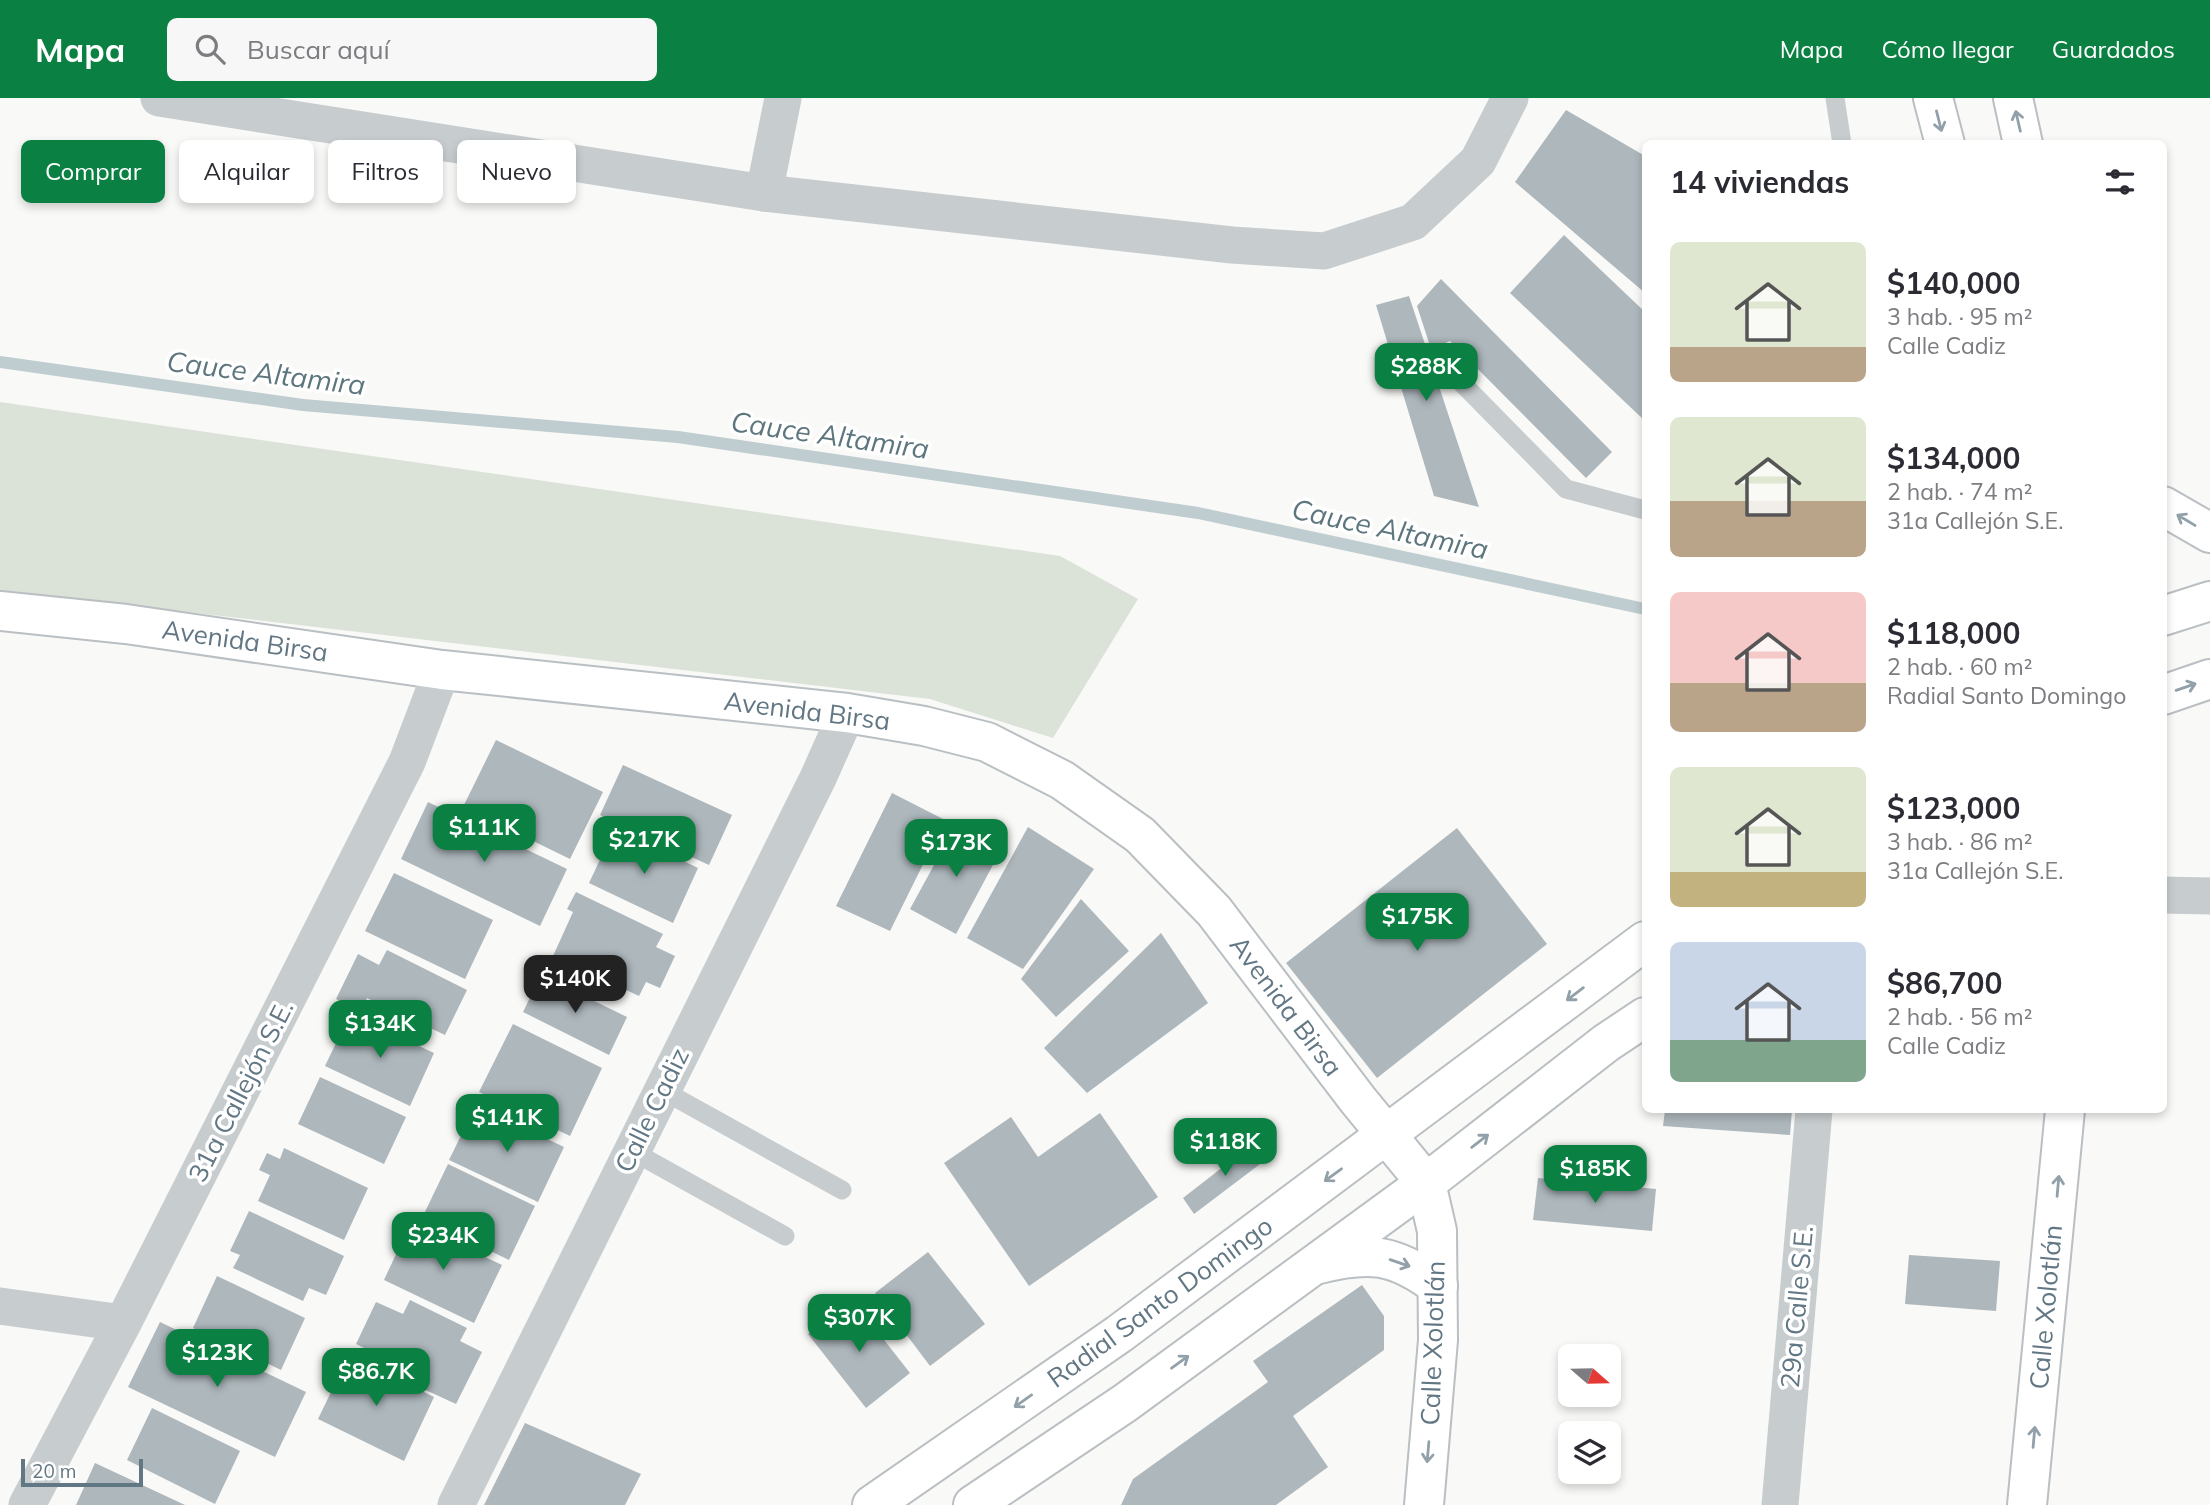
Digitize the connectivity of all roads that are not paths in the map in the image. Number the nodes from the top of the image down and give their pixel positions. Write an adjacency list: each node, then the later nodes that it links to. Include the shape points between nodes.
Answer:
1 (159, 98): 10 (street)
2 (783, 98): 10 (street)
3 (1510, 98): 10 (street, via 1478,161 1413,222 1324,251 1232,245)
4 (1835, 98): 7 (lane)
5 (1933, 98): 8 (street, one-way to 8)
6 (2013, 98): 9 (street, one-way to 6)
7 (1841, 140)
8 (1944, 140)
9 (2022, 140)
10 (764, 193)
11 (1449, 370): 13 (lane, via 1566,489)
12 (2167, 508): 14 (street, one-way to 12)
13 (1642, 509)
14 (2210, 533)
15 (2210, 601): 17 (street)
16 (0, 611): 18 (street, Avenida Birsa, via 126,624)
17 (2167, 615)
18 (442, 670): 21 (street, Avenida Birsa); 37 (street, 31a Callejón S.E., via 407,762)
19 (2210, 679): 20 (street, one-way to 19)
20 (2167, 694)
21 (847, 713): 26 (street, Calle Cadiz); 29 (street, Avenida Birsa, via 987,742 1062,780 1140,835 1214,911)
22 (2167, 895): 23 (street)
23 (2210, 896)
24 (1642, 943): 29 (street, Radial Santo Domingo, one-way to 29)
25 (1642, 1019): 31 (street, one-way to 25)
26 (662, 1090): 30 (street, Calle Cadiz); 32 (lane)
27 (1814, 1113): 43 (street, 29a Calle S.E.)
28 (2065, 1113): 44 (street, Calle Xolotlán, one-way to 28)
29 (1388, 1135): 31 (street, Avenida Birsa); 40 (street, Radial Santo Domingo, one-way to 40, via 1119,1334)
30 (632, 1151): 33 (lane); 39 (street, Calle Cadiz)
31 (1426, 1183): 34 (street); 35 (street, Calle Xolotlán, via 1437,1231)
32 (842, 1190)
33 (785, 1236)
34 (1309, 1267): 35 (street, one-way to 35, via 1348,1256 1383,1258 1413,1268); 41 (street, one-way to 34, via 1125,1402)
35 (1438, 1286): 42 (street, Calle Xolotlán, one-way to 42)
36 (0, 1306): 37 (street)
37 (123, 1323): 38 (street, 31a Callejón S.E.)
38 (27, 1505)
39 (456, 1505)
40 (872, 1505)
41 (973, 1505)
42 (1424, 1505)
43 (1780, 1505)
44 (2027, 1505)

